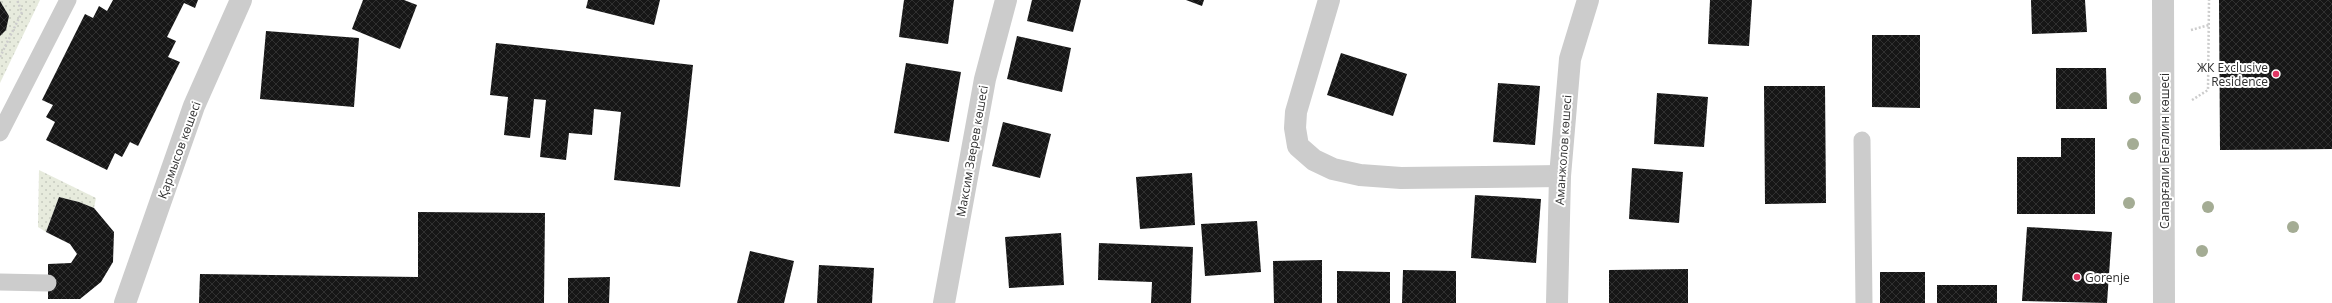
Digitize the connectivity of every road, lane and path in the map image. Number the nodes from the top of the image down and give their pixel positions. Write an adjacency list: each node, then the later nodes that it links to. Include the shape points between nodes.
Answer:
1 (17, 0): 9 (path, via 22,12)
2 (68, 0): 11 (lane)
3 (241, 0): 16 (street, Қармысов көшесі, via 194,106)
4 (1006, 0): 17 (street, Максим Зверев көшесі, via 985,78)
5 (1329, 0): 13 (street, via 1296,112 1298,146 1314,160 1332,169 1360,175 1401,178)
6 (1588, 0): 13 (street, Аманжолов көшесі, via 1570,59)
7 (2163, 0): 10 (street, Сапарғали Бегалин көшесі)
8 (2209, 0): 10 (path, via 2208,90)
9 (0, 56)
10 (2164, 116): 20 (street, Сапарғали Бегалин көшесі)
11 (0, 133)
12 (1862, 140): 19 (lane)
13 (1560, 176): 18 (street, Аманжолов көшесі)
14 (0, 282): 15 (lane)
15 (48, 283)
16 (125, 303)
17 (944, 303)
18 (1557, 303)
19 (1864, 303)
20 (2164, 303)

